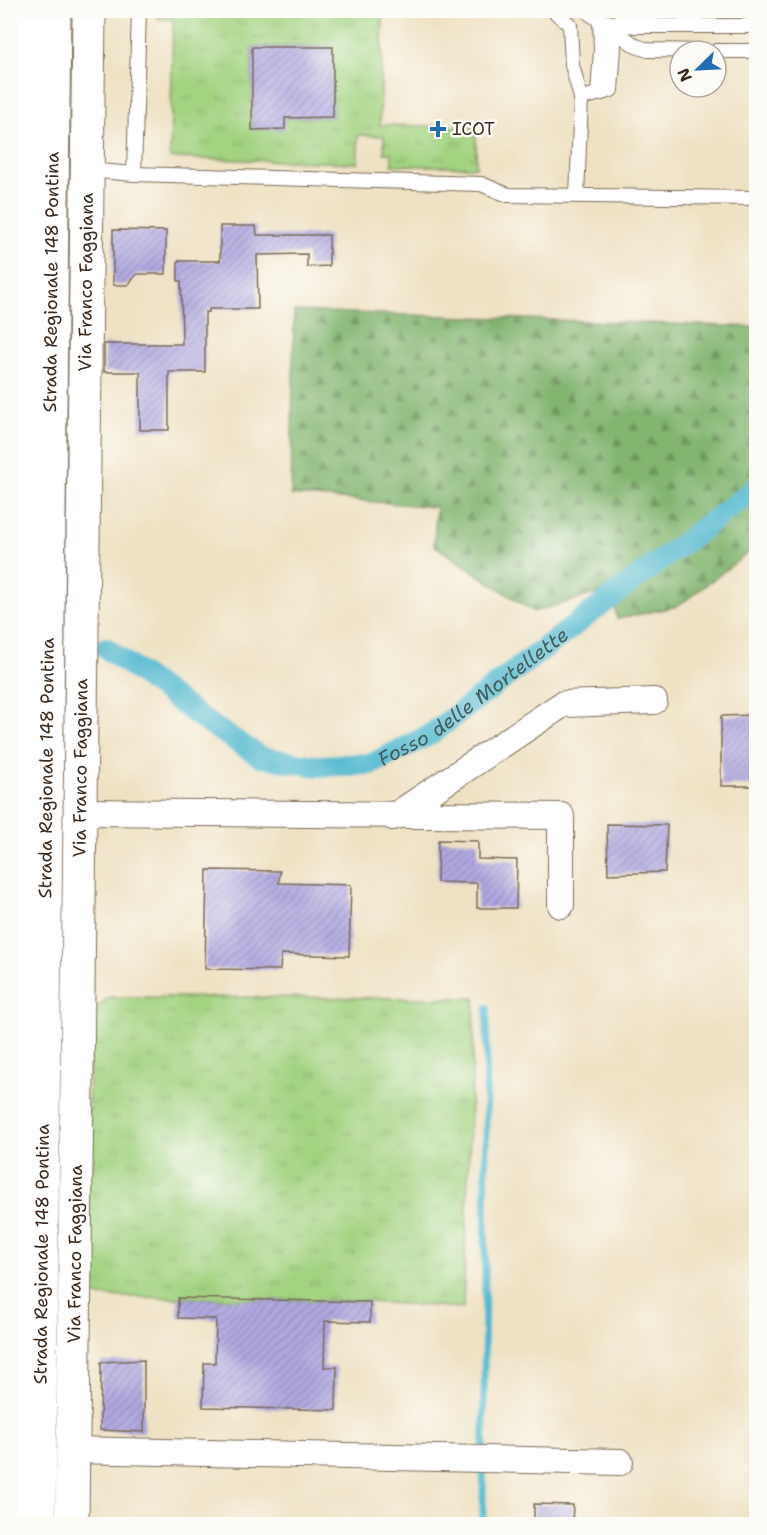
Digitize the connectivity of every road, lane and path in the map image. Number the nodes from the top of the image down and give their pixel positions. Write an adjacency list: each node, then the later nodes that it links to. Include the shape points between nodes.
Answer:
1 (22, 10): 21 (street)
2 (54, 10): 29 (street, Strada Regionale 148 Pontina)
3 (89, 10): 17 (street, Via Franco Faggiana)
4 (139, 10): 18 (lane)
5 (553, 10): 16 (lane, via 570,25 572,65)
6 (585, 10): 9 (lane)
7 (619, 10): 8 (lane, via 642,14)
8 (664, 10)
9 (600, 21): 10 (lane, via 636,26); 11 (lane); 15 (lane)
10 (756, 26)
11 (613, 30): 12 (lane, via 636,46); 15 (lane, via 611,90)
12 (668, 50)
13 (728, 51): 14 (lane)
14 (756, 51)
15 (598, 94): 16 (lane)
16 (580, 98): 19 (lane)
17 (88, 170): 18 (lane); 23 (street, Via Franco Faggiana)
18 (134, 174): 19 (lane, via 481,184 508,195)
19 (577, 196): 20 (lane)
20 (756, 198)
21 (16, 541): 28 (street)
22 (654, 701): 24 (street, via 563,704)
23 (80, 812): 24 (street); 26 (street, Via Franco Faggiana)
24 (393, 817): 25 (street, via 561,816)
25 (561, 905)
26 (73, 1450): 27 (street); 30 (street, Via Franco Faggiana)
27 (620, 1462)
28 (11, 1524)
29 (39, 1524)
30 (72, 1524)

